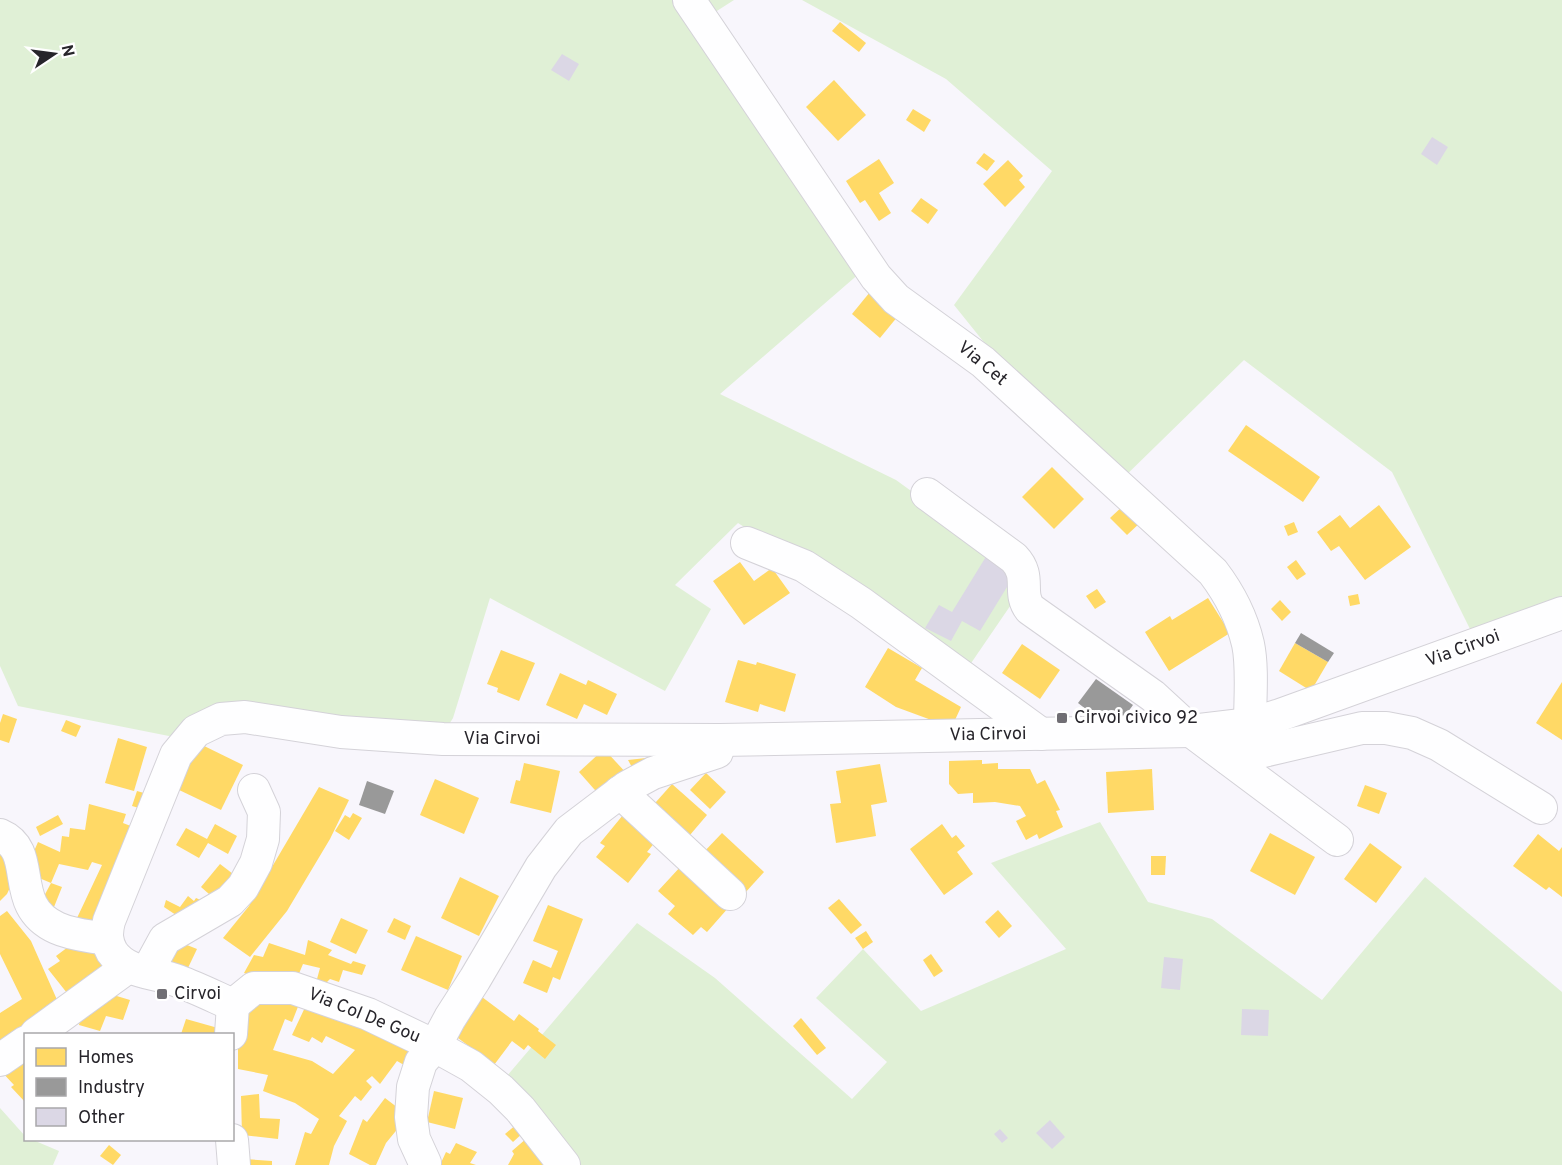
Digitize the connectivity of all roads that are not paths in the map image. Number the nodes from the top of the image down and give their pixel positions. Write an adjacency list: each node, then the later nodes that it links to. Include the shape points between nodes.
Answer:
1 (689, 0): 5 (street, Via Cet, via 876,277 896,299 983,362 1213,572 1237,612 1248,643)
2 (927, 494): 6 (street, via 1014,558 1024,575 1030,609 1153,696)
3 (747, 543): 7 (street, Via Cirvoi, via 804,566 861,603)
4 (1562, 613): 5 (street, Via Cirvoi)
5 (1250, 724): 6 (street, Via Cirvoi)
6 (1191, 731): 7 (street, Via Cirvoi); 9 (street)
7 (1041, 734): 8 (street, Via Cirvoi)
8 (720, 740): 11 (street, via 717,752 653,773); 16 (street, Via Cirvoi, via 443,739 341,732 245,717 221,719 196,731 176,755 109,921)
9 (1229, 759): 12 (street, via 1362,728 1386,728 1439,744); 14 (street)
10 (254, 790): 17 (street, via 264,812 263,840 243,887 230,901 165,939)
11 (620, 792): 15 (street); 21 (street, via 568,831 541,867)
12 (1541, 808)
13 (0, 835): 16 (street, via 18,850 27,894 40,917 69,933)
14 (1337, 840)
15 (730, 894)
16 (106, 939): 17 (street, via 119,961)
17 (138, 969): 18 (street, Via Col De Gou, via 176,980); 19 (street)
18 (232, 1020): 21 (street, Via Col De Gou, via 254,988 293,988 368,1014)
19 (39, 1033)
20 (24, 1043): 22 (street)
21 (435, 1046): 24 (street, via 421,1062 412,1087 414,1139); 26 (street, Via Col De Gou, via 471,1066 501,1090)
22 (0, 1060)
23 (232, 1141): 25 (street)
24 (425, 1163)
25 (234, 1165)
26 (564, 1165)

